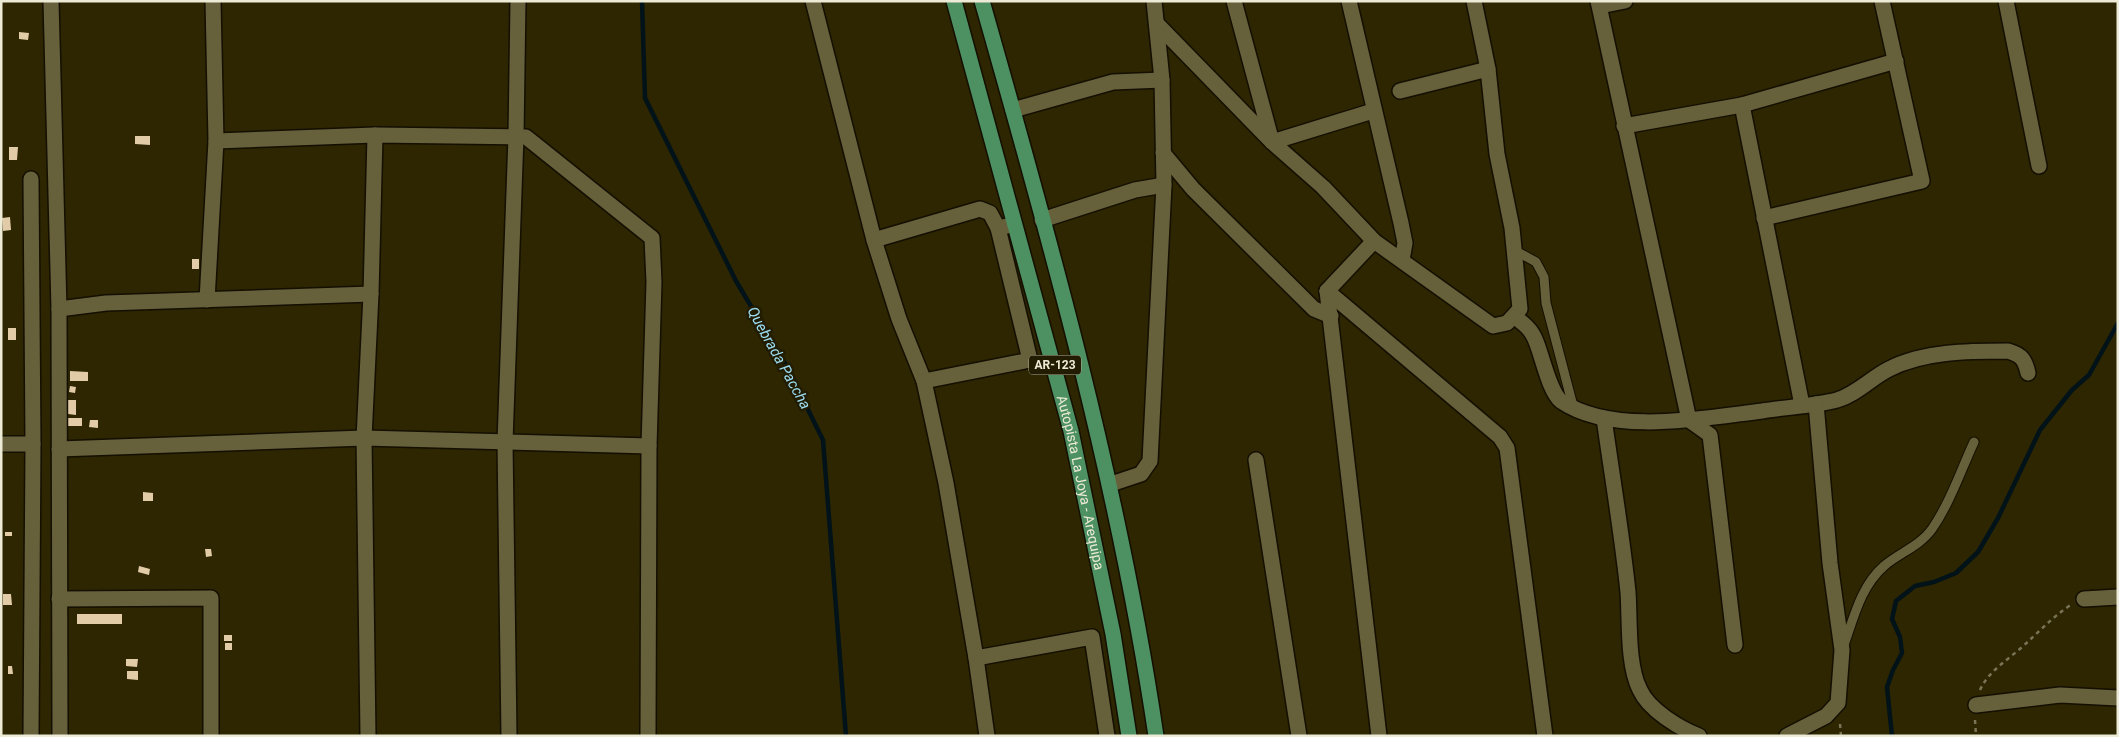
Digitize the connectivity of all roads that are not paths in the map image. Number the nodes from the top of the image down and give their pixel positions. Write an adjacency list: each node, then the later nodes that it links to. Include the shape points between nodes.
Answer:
1 (51, 1): 43 (street)
2 (213, 1): 26 (street)
3 (518, 1): 25 (street)
4 (813, 1): 36 (street)
5 (954, 1): 34 (main road, Autopista La Joya - Arequipa / AR-123)
6 (982, 1): 21 (main road, Autopista La Joya - Arequipa / AR-123)
7 (1154, 1): 15 (street)
8 (1234, 1): 27 (street)
9 (1349, 1): 22 (street)
10 (1474, 1): 17 (street)
11 (1625, 1): 14 (street)
12 (1882, 1): 16 (street)
13 (2006, 1): 29 (street)
14 (1599, 4): 23 (street)
15 (1158, 25): 18 (street); 27 (street)
16 (1896, 61): 20 (street); 32 (street, via 1922,181)
17 (1488, 69): 19 (street); 38 (street, via 1497,154)
18 (1162, 80): 21 (street, via 1113,82); 28 (street)
19 (1400, 91)
20 (1742, 105): 23 (street); 32 (street)
21 (1013, 110): 33 (main road, Autopista La Joya - Arequipa / AR-123)
22 (1373, 111): 27 (street); 39 (street, via 1405,243)
23 (1624, 126): 51 (street)
24 (375, 135): 25 (street); 26 (street); 41 (street)
25 (516, 136): 53 (street); 57 (street, via 526,137 652,238 654,282)
26 (216, 141): 42 (street)
27 (1272, 142): 37 (street, via 1323,187)
28 (1164, 153): 31 (street); 44 (street, via 1193,189 1314,309)
29 (2039, 166)
30 (31, 179): 56 (street)
31 (1164, 185): 33 (street, via 1135,190); 60 (street, via 1150,460 1141,474)
32 (1764, 218): 48 (street)
33 (1042, 220): 60 (main road, Autopista La Joya - Arequipa / AR-123)
34 (1016, 224): 35 (street); 77 (main road, Autopista La Joya - Arequipa / AR-123, via 1071,431 1113,634)
35 (998, 228): 36 (street, via 990,213 980,209); 47 (street, via 1030,360)
36 (874, 240): 47 (street, via 899,319)
37 (1374, 241): 39 (street); 40 (street)
38 (1514, 250): 45 (street, via 1520,309); 49 (lane, via 1536,262 1544,277 1546,303)
39 (1402, 260): 45 (street, via 1493,326 1507,323)
40 (1327, 291): 44 (street); 81 (street, via 1500,436 1507,448)
41 (371, 294): 42 (street); 52 (street)
42 (207, 300): 43 (street, via 106,302)
43 (59, 309): 58 (street)
44 (1330, 316): 80 (street)
45 (1515, 317): 49 (street, via 1535,338 1552,388 1560,401)
46 (2028, 373): 48 (street, via 2026,361 2019,354 2008,351 1926,357 1890,369 1853,393)
47 (924, 381): 66 (street, via 946,483)
48 (1809, 404): 51 (street); 65 (street)
49 (1573, 406): 50 (street)
50 (1604, 418): 51 (street, via 1658,422); 82 (street, via 1639,689 1646,700 1672,721)
51 (1689, 420): 64 (street, via 1710,435)
52 (364, 438): 53 (street); 58 (street); 72 (street)
53 (505, 442): 57 (street); 73 (street)
54 (1974, 442): 65 (lane, via 1931,530 1920,542 1884,565 1873,578 1862,596)
55 (1, 444): 56 (street)
56 (33, 444): 69 (street)
57 (649, 446): 74 (street)
58 (59, 449): 62 (street)
59 (1256, 460): 79 (street)
60 (1110, 484): 78 (main road, Autopista La Joya - Arequipa / AR-123, via 1142,638)
61 (2118, 597): 63 (street)
62 (58, 599): 70 (street); 71 (street, via 211,598)
63 (2084, 599)
64 (1735, 645)
65 (1842, 650): 83 (street, via 1838,702 1826,716)
66 (976, 658): 75 (street); 76 (street, via 1092,636)
67 (2118, 698): 68 (street, via 2060,695)
68 (1976, 705)
69 (31, 736)
70 (60, 736)
71 (210, 736)
72 (368, 736)
73 (509, 736)
74 (648, 736)
75 (986, 736)
76 (1107, 736)
77 (1129, 736)
78 (1156, 736)
79 (1299, 736)
80 (1379, 736)
81 (1545, 736)
82 (1699, 736)
83 (1787, 736)

